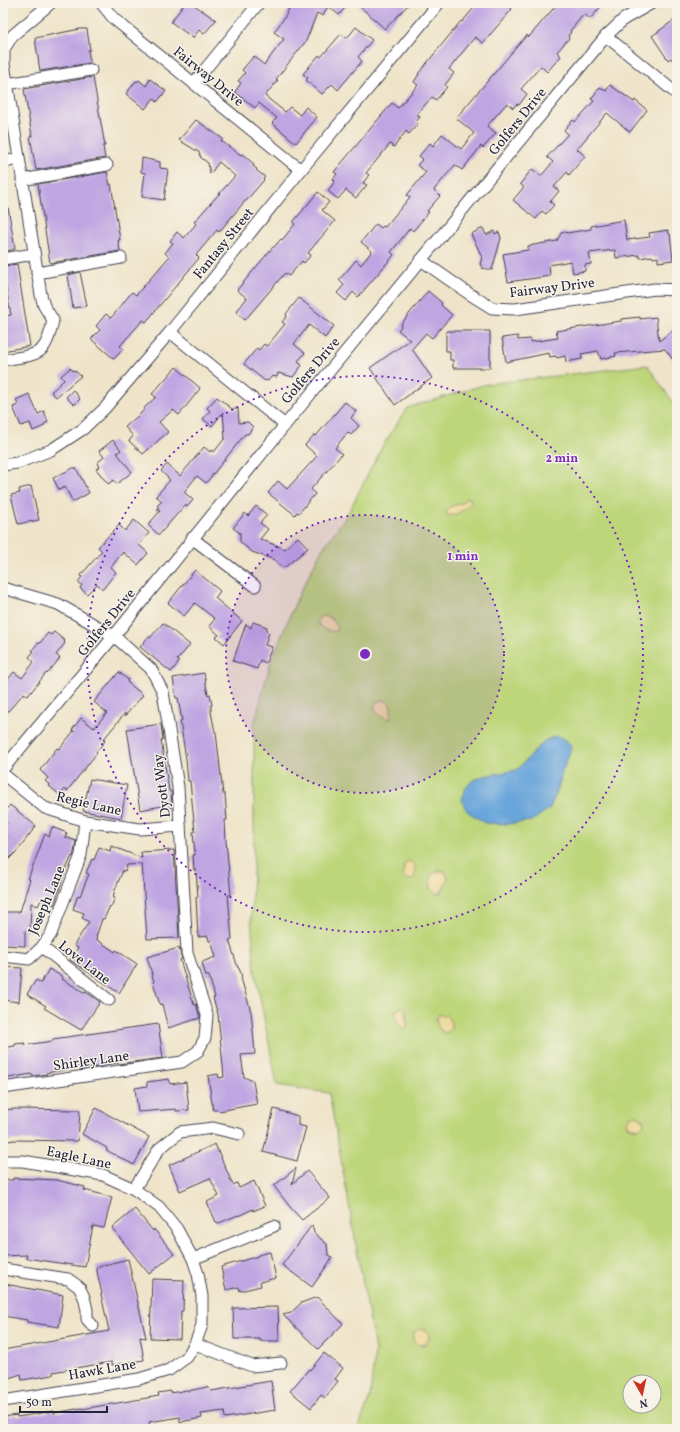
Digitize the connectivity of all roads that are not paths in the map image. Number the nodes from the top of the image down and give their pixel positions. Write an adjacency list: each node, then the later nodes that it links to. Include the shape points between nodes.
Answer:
1 (51, 3): 7 (street, via 14,35 4,49)
2 (101, 3): 9 (street, Fairway Drive, via 114,19)
3 (260, 3): 9 (street)
4 (439, 3): 15 (street, Fantasy Street)
5 (652, 3): 6 (street, Golfers Drive, via 624,19)
6 (606, 36): 11 (street); 20 (street, Golfers Drive)
7 (3, 59): 10 (street)
8 (91, 70): 10 (street)
9 (194, 83): 15 (street, Fairway Drive)
10 (7, 84): 12 (street)
11 (677, 94)
12 (19, 159): 13 (street); 16 (street)
13 (3, 162)
14 (106, 165): 16 (street)
15 (301, 170): 23 (street, Fantasy Street)
16 (22, 180): 17 (street)
17 (34, 254): 19 (street); 21 (street)
18 (121, 258): 21 (street)
19 (3, 259)
20 (422, 260): 22 (street, Fairway Drive, via 492,308 515,309 656,289); 25 (street, Golfers Drive)
21 (37, 273): 24 (street, via 44,306 53,320 50,336 36,355)
22 (677, 290)
23 (170, 332): 25 (street); 26 (street, Fantasy Street, via 105,408 83,429 51,450)
24 (3, 360)
25 (285, 425): 27 (street, Golfers Drive)
26 (3, 465)
27 (192, 538): 28 (street); 30 (street, Golfers Drive)
28 (254, 586)
29 (3, 588): 30 (street, Dyott Way, via 58,604)
30 (114, 636): 31 (street, Golfers Drive); 34 (street, Dyott Way, via 152,669 163,692 178,787)
31 (3, 769)
32 (3, 774): 33 (street, Regie Lane, via 45,808)
33 (86, 821): 34 (street, Regie Lane, via 140,829); 35 (street, Joseph Lane, via 81,855 51,934)
34 (180, 826): 38 (street, Dyott Way, via 187,953 207,1015 205,1038 198,1051)
35 (42, 947): 36 (street, Joseph Lane, via 29,959); 37 (street, Love Lane)
36 (3, 956)
37 (109, 1000)
38 (182, 1062): 39 (street, Shirley Lane)
39 (3, 1088)
40 (239, 1134): 42 (street, via 213,1128 180,1132 159,1149)
41 (3, 1161): 42 (street, Eagle Lane, via 23,1161 103,1174)
42 (134, 1189): 44 (street, Eagle Lane, via 159,1207 177,1229)
43 (274, 1226): 44 (street)
44 (193, 1259): 47 (street, Eagle Lane, via 202,1296 202,1325)
45 (3, 1269): 46 (street, via 68,1279 79,1287 84,1297 87,1319)
46 (93, 1326)
47 (195, 1344): 48 (street, via 252,1366); 49 (street, Hawk Lane, via 187,1357 169,1370 139,1379)
48 (281, 1363)
49 (3, 1401)

